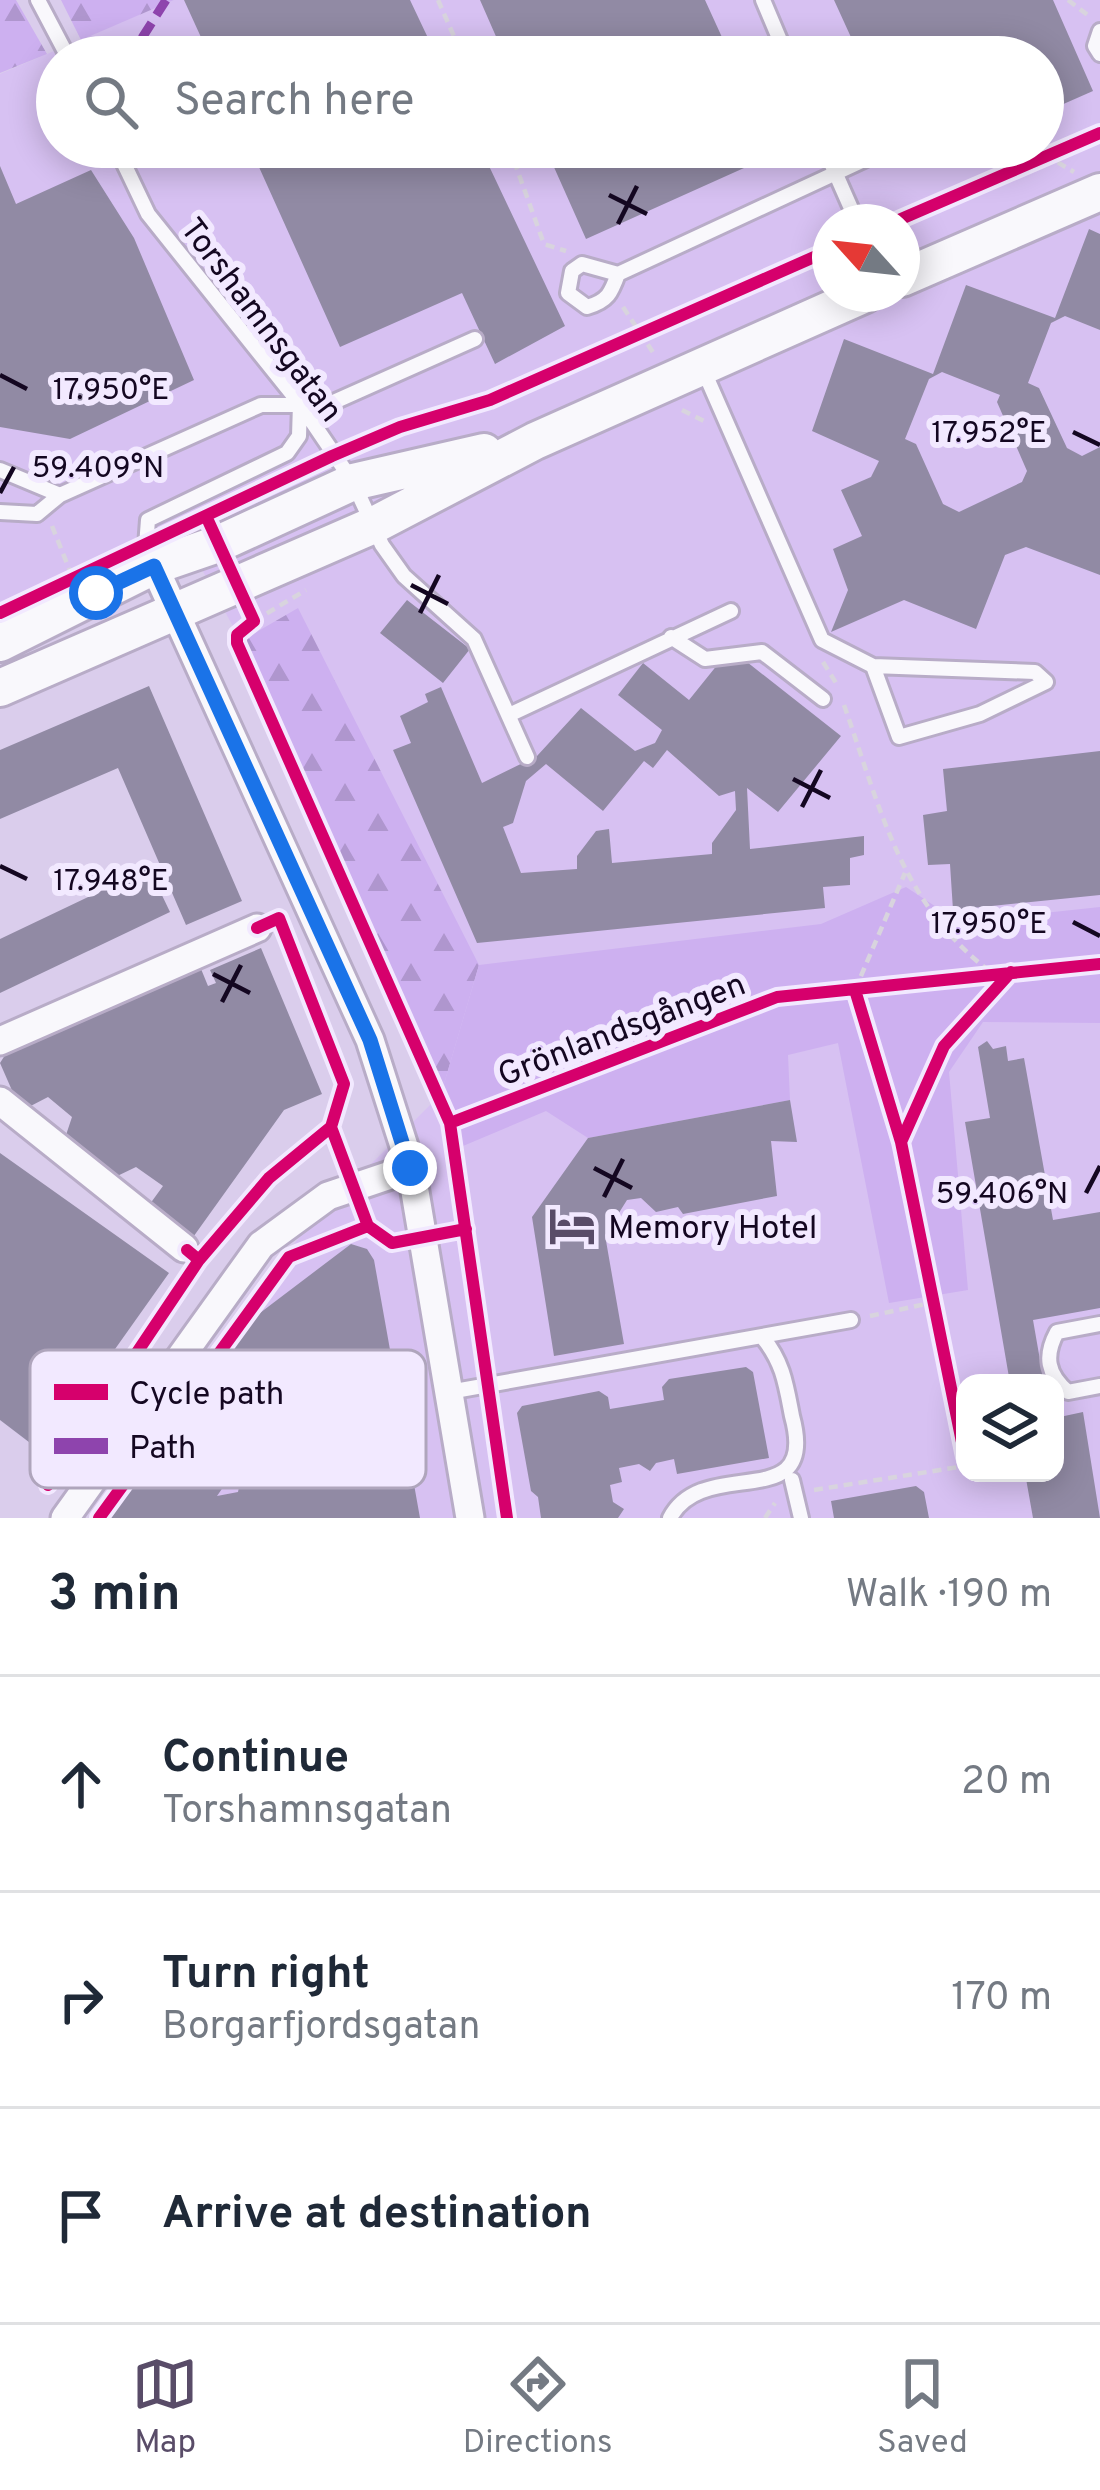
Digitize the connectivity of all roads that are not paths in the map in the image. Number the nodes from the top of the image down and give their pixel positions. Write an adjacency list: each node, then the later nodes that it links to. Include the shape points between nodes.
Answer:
1 (38, 0): 4 (lane)
2 (763, 0): 5 (lane)
3 (1100, 31): 6 (lane)
4 (57, 36)
5 (778, 36)
6 (1100, 54)
7 (126, 168): 18 (lane, Torshamnsgatan, via 148,214)
8 (833, 168): 10 (lane)
9 (851, 168): 10 (lane)
10 (836, 176): 12 (lane); 14 (lane)
11 (1090, 183): 13 (street)
12 (849, 204)
13 (920, 269)
14 (618, 274): 14 (lane, via 582,264 568,293 587,308 609,298)
15 (826, 312): 17 (street)
16 (475, 339): 18 (lane, Torshamnsgatan, via 327,405)
17 (703, 369): 19 (street); 30 (lane, via 823,640)
18 (300, 404): 21 (lane, Torshamnsgatan); 22 (lane, Torshamnsgatan, via 261,405); 25 (lane, Torshamnsgatan, via 299,436 287,453 148,520)
19 (535, 441): 21 (street); 24 (street)
20 (0, 470): 22 (lane)
21 (352, 482): 24 (lane, Torshamnsgatan); 25 (street)
22 (60, 495): 23 (lane, Torshamnsgatan, via 37,514)
23 (0, 512)
24 (376, 524): 27 (street); 33 (lane, Torshamnsgatan, via 404,576 474,638)
25 (154, 566): 27 (street); 29 (street)
26 (730, 611): 28 (lane)
27 (174, 612): 31 (street); 38 (street, via 370,1040)
28 (671, 637): 32 (lane, via 705,658 762,652); 33 (lane)
29 (0, 643)
30 (873, 666): 30 (lane, via 899,737 980,714 1046,682 1035,672)
31 (0, 688)
32 (823, 699)
33 (509, 716): 34 (lane, Torshamnsgatan)
34 (527, 757)
35 (257, 928): 36 (street)
36 (0, 1042)
37 (0, 1101): 39 (street)
38 (410, 1168): 43 (street, via 328,1196 261,1245); 45 (street)
39 (184, 1248)
40 (850, 1320): 42 (lane)
41 (1100, 1324): 44 (lane, via 1057,1332 1048,1364 1068,1392)
42 (763, 1338): 45 (lane); 46 (lane, via 781,1359 801,1460)
43 (185, 1350)
44 (1100, 1386)
45 (448, 1392): 49 (street)
46 (792, 1480): 50 (lane, via 769,1494 698,1499); 51 (lane)
47 (86, 1488): 48 (street)
48 (64, 1518)
49 (470, 1518)
50 (670, 1518)
51 (801, 1518)

